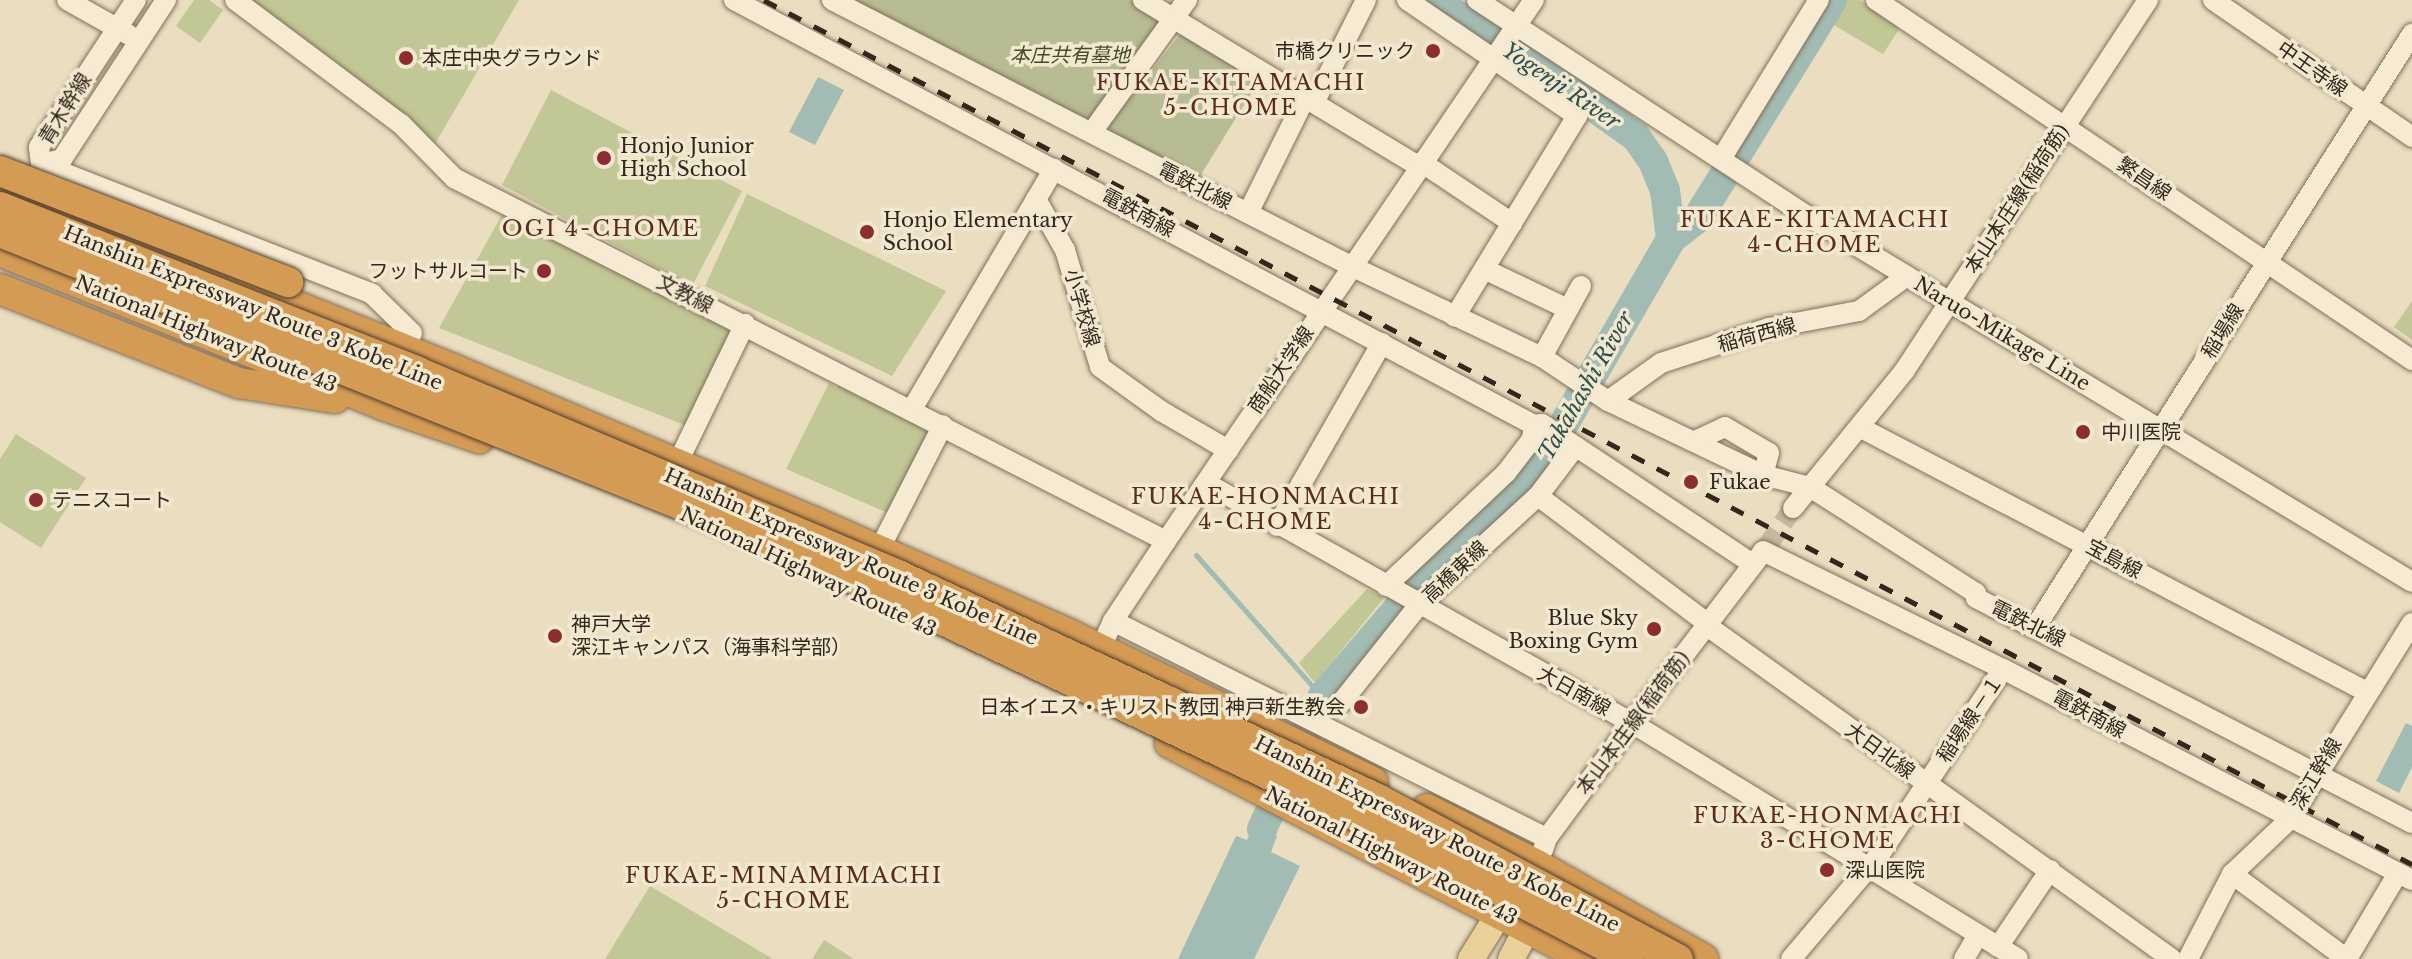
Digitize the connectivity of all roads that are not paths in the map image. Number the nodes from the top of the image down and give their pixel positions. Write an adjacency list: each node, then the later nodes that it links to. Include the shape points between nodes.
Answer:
1 (67, 0): 18 (street)
2 (136, 0): 18 (street, 青木幹線)
3 (166, 0): 21 (street, 青木幹線)
4 (235, 0): 51 (street, 文教線, via 401,124 454,178)
5 (734, 0): 31 (street, 電鉄南線)
6 (832, 0): 26 (street, 電鉄北線)
7 (1143, 0): 17 (street)
8 (1187, 0): 17 (street)
9 (1366, 0): 23 (street)
10 (1407, 0): 22 (street)
11 (1477, 0): 19 (street, Naruo-Mikage Line)
12 (1534, 0): 19 (street)
13 (1819, 0): 28 (street)
14 (1876, 0): 25 (street, 繁昌線)
15 (2148, 0): 25 (street, 本山本庄線(稲荷筋))
16 (2213, 0): 24 (street, 中王寺線)
17 (1174, 19): 23 (street); 26 (street)
18 (117, 28): 21 (street); 29 (street, 青木幹線, via 39,147)
19 (1514, 30): 22 (street, 商船大学線); 28 (street, Naruo-Mikage Line)
20 (2412, 34): 24 (street, 稲場線)
21 (139, 41): 29 (street, 青木幹線, via 62,159)
22 (1497, 56): 30 (street, 商船大学線); 37 (street, via 1577,116)
23 (1310, 100): 30 (street); 35 (street)
24 (2366, 106): 27 (street, 中王寺線); 40 (street, 稲場線)
25 (2066, 126): 40 (street, 繁昌線); 47 (street, 本山本庄線(稲荷筋))
26 (1092, 132): 35 (street, 電鉄北線)
27 (2412, 137)
28 (1727, 163): 44 (street, Naruo-Mikage Line)
29 (41, 164): 33 (street); 52 (street, via 372,294)
30 (1420, 164): 37 (street); 41 (street, 商船大学線)
31 (1054, 169): 34 (street); 49 (street, 電鉄南線)
32 (0, 171): 52 (highway, bridge)
33 (7, 196): 36 (street); 56 (highway); 107 (highway, Hanshin Expressway Route 3 Kobe Line, bridge, via 885,569 1378,799)
34 (1036, 199): 59 (street); 65 (street, 小学校線, via 1065,250 1100,367)
35 (1248, 213): 41 (street, 電鉄北線)
36 (0, 218)
37 (1512, 223): 43 (street)
38 (0, 232): 106 (highway, Hanshin Expressway Route 3 Kobe Line, bridge, via 552,452 890,595 1353,814)
39 (0, 251): 58 (highway, National Highway Route 43)
40 (2266, 262): 54 (street, 繁昌線); 63 (street, 稲場線)
41 (1351, 266): 49 (street, 商船大学線); 50 (street, 電鉄北線)
42 (0, 269): 58 (highway, via 166,337)
43 (1484, 269): 48 (street); 50 (street)
44 (1907, 276): 47 (street, Naruo-Mikage Line); 57 (street, 稲荷西線, via 1859,311 1769,328 1661,363)
45 (1581, 286): 48 (street)
46 (0, 289): 58 (highway, via 239,383)
47 (1950, 301): 62 (street, 本山本庄線(稲荷筋)); 63 (street, Naruo-Mikage Line)
48 (1568, 309): 55 (street)
49 (1321, 310): 53 (street, 電鉄南線); 65 (street, 商船大学線)
50 (1455, 317): 55 (street, 電鉄北線)
51 (745, 324): 59 (street, 文教線); 66 (street)
52 (412, 333): 56 (highway)
53 (1382, 343): 60 (street, 電鉄南線); 71 (street)
54 (2412, 360)
55 (1551, 362): 57 (street, 電鉄北線)
56 (453, 369): 66 (highway)
57 (1608, 401): 68 (street, 電鉄北線, via 1763,475)
58 (380, 404): 86 (highway, National Highway Route 43, via 577,471 729,533)
59 (912, 409): 61 (street, 文教線)
60 (1538, 424): 64 (street, 電鉄南線); 77 (street, via 1506,473)
61 (943, 425): 72 (street, 文教線); 74 (street)
62 (1861, 428): 68 (street, 本山本庄線(稲荷筋)); 73 (street, 宝島線)
63 (2160, 430): 73 (street, 稲場線); 76 (street, Naruo-Mikage Line)
64 (1572, 444): 69 (street, 高橋東線); 75 (street, 電鉄南線)
65 (1228, 450): 67 (street, 商船大学線)
66 (677, 464): 74 (highway)
67 (1206, 483): 71 (street, 大日南線); 72 (street, 商船大学線)
68 (1810, 487): 70 (street, 本山本庄線(稲荷筋)); 82 (street, 電鉄北線, via 1976,593 1976,598)
69 (1542, 498): 75 (street, via 1582,457); 78 (street, 高橋東線); 81 (street, 大日北線)
70 (1793, 508)
71 (1277, 526): 77 (street, 大日南線)
72 (1166, 541): 79 (street, 商船大学線)
73 (2086, 545): 82 (street, 稲場線); 85 (street, 宝島線)
74 (879, 550): 83 (highway)
75 (1755, 557): 81 (street, 本山本庄線(稲荷筋)); 84 (street, 電鉄南線)
76 (2412, 582)
77 (1388, 587): 78 (street, 大日南線)
78 (1418, 605): 87 (street, 高橋東線); 88 (street, 大日南線)
79 (1113, 621): 83 (street, 商船大学線); 89 (street)
80 (2412, 623): 85 (street, 深江幹線)
81 (1707, 624): 88 (street, 本山本庄線(稲荷筋)); 91 (street, 大日北線)
82 (2035, 628): 90 (street, 電鉄北線)
83 (1101, 650): 86 (street, 商船大学線); 89 (highway)
84 (2003, 669): 91 (street, 稲場線－１); 92 (street, 電鉄南線)
85 (2367, 692): 90 (street, 深江幹線)
86 (1076, 696): 99 (highway, National Highway Route 43)
87 (1341, 703)
88 (1632, 723): 94 (street, 本山本庄線(稲荷筋)); 95 (street, 大日南線)
89 (1289, 724): 94 (highway, via 1319,744)
90 (2316, 772): 92 (street, 深江幹線); 93 (street, 電鉄北線)
91 (1926, 784): 95 (street, 稲場線－１); 96 (street, 大日北線)
92 (2290, 819): 97 (street, 深江幹線); 98 (street, 電鉄南線)
93 (2412, 823)
94 (1542, 852): 99 (main road); 100 (main road); 108 (highway)
95 (1869, 867): 101 (street, 大日南線); 109 (street, 稲場線－１)
96 (2050, 870): 102 (street); 112 (street, 大日北線)
97 (2232, 874): 113 (street, 深江幹線); 114 (street)
98 (2405, 876): 114 (street)
99 (1498, 910): 100 (highway, National Highway Route 43); 103 (main road)
100 (1528, 927): 104 (main road); 105 (highway, National Highway Route 43)
101 (1978, 935): 102 (street, 大日南線); 110 (street)
102 (1998, 947): 111 (street, 大日南線)
103 (1471, 959)
104 (1511, 959)
105 (1587, 959)
106 (1630, 959)
107 (1678, 959)
108 (1703, 959)
109 (1791, 959)
110 (1964, 959)
111 (2018, 959)
112 (2172, 959)
113 (2188, 959)
114 (2347, 959)

